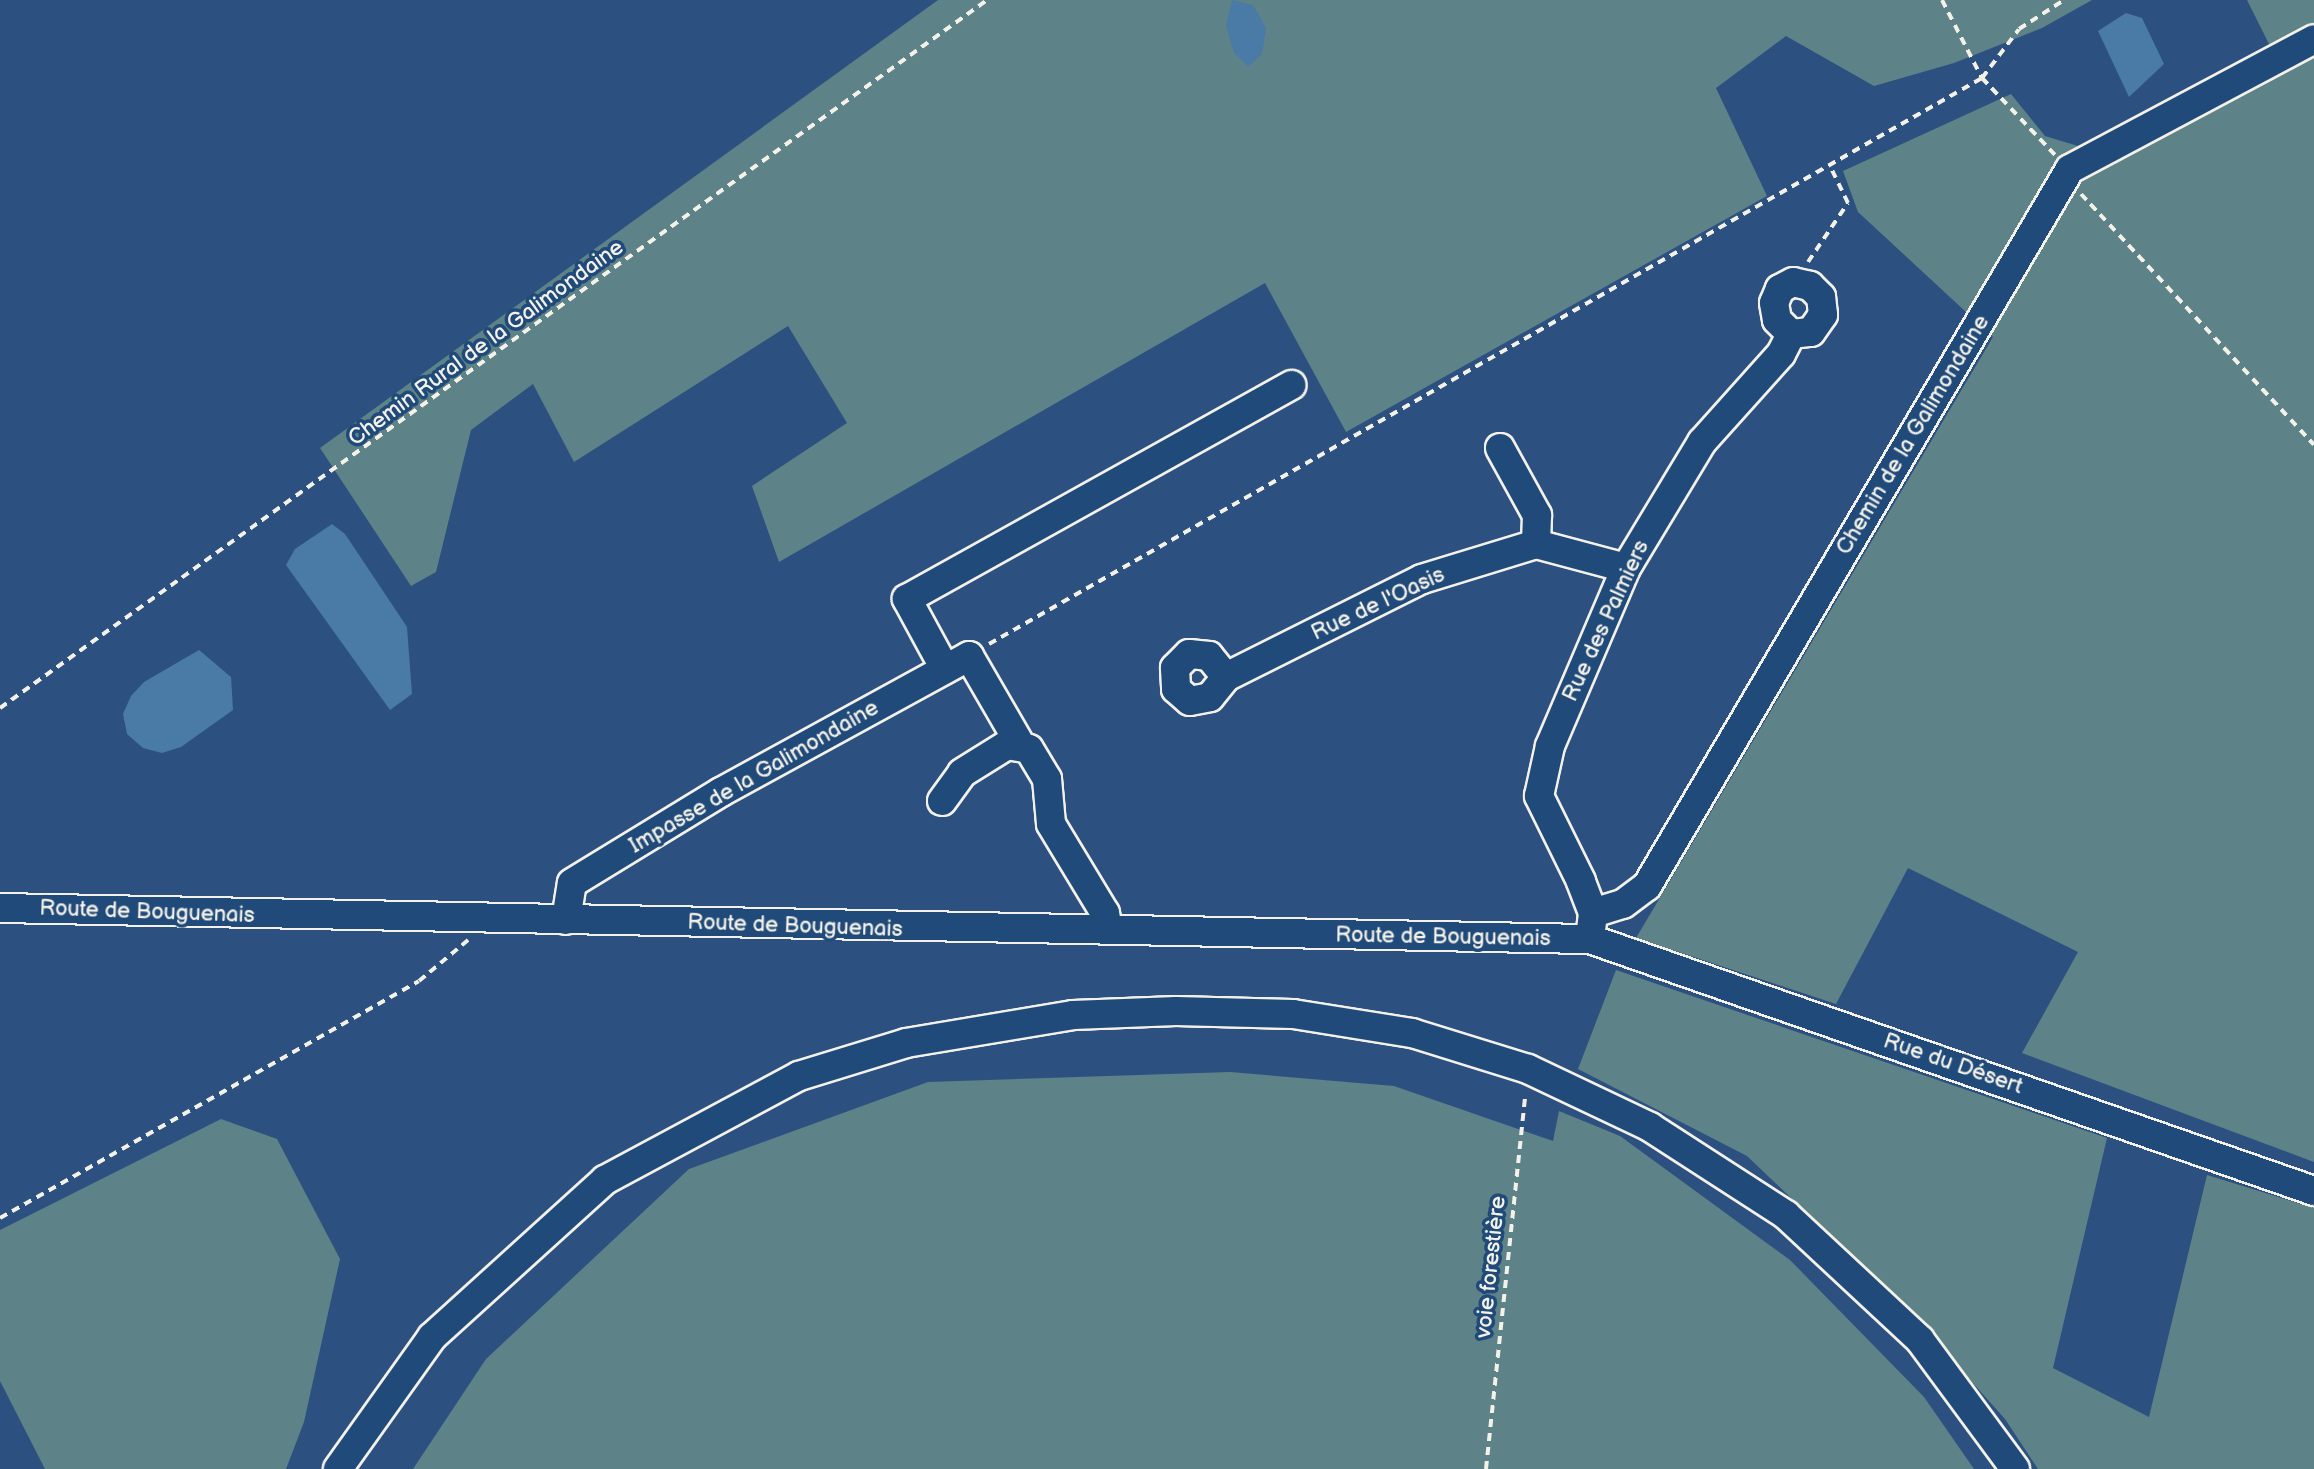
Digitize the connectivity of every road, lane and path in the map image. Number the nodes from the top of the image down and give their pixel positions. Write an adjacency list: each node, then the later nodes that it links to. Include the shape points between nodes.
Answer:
1 (987, 0): 17 (path, Chemin Rural de la Galimondaine)
2 (1942, 0): 5 (path)
3 (2064, 0): 5 (path, via 2019,29)
4 (2314, 39): 7 (street)
5 (1982, 78): 6 (path); 7 (path)
6 (1830, 166): 8 (path, via 1848,203); 15 (path)
7 (2070, 169): 11 (path, via 2074,185 2096,210); 23 (street, Chemin de la Galimondaine, via 1647,886)
8 (1793, 282): 9 (street, via 1780,289 1774,303 1777,320); 9 (street, Rue des Palmiers, via 1810,286 1825,305 1811,332)
9 (1791, 334): 14 (street, Rue des Palmiers, via 1781,354 1702,442)
10 (1292, 385): 15 (street, via 907,599)
11 (2314, 445)
12 (1500, 448): 13 (street, via 1537,515)
13 (1536, 544): 14 (street); 16 (street, Rue de l'Oasis, via 1422,579)
14 (1626, 568): 23 (street, Rue des Palmiers, via 1573,686 1540,777 1545,816)
15 (957, 662): 18 (street); 22 (street, Impasse de la Galimondaine, via 721,792 572,883)
16 (1226, 677)
17 (0, 708)
18 (1020, 744): 19 (street, via 1007,745 962,773); 24 (street, via 1036,757 1047,779 1051,824 1105,913)
19 (942, 801)
20 (0, 908): 21 (street, Route de Bouguenais)
21 (487, 920): 22 (street, Route de Bouguenais); 27 (path, via 419,981)
22 (566, 920): 24 (street, Route de Bouguenais)
23 (1592, 926): 24 (street, Route de Bouguenais); 26 (street, Rue du Désert)
24 (1108, 930)
25 (1528, 1069): 28 (street, via 1412,1033 1293,1014 1176,1011 1073,1015 977,1029 906,1043 799,1076 605,1180 432,1337); 29 (path, voie forestière); 30 (street, via 1650,1127 1786,1215 1920,1340)
26 (2314, 1191)
27 (0, 1218)
28 (338, 1469)
29 (1486, 1469)
30 (2015, 1469)

